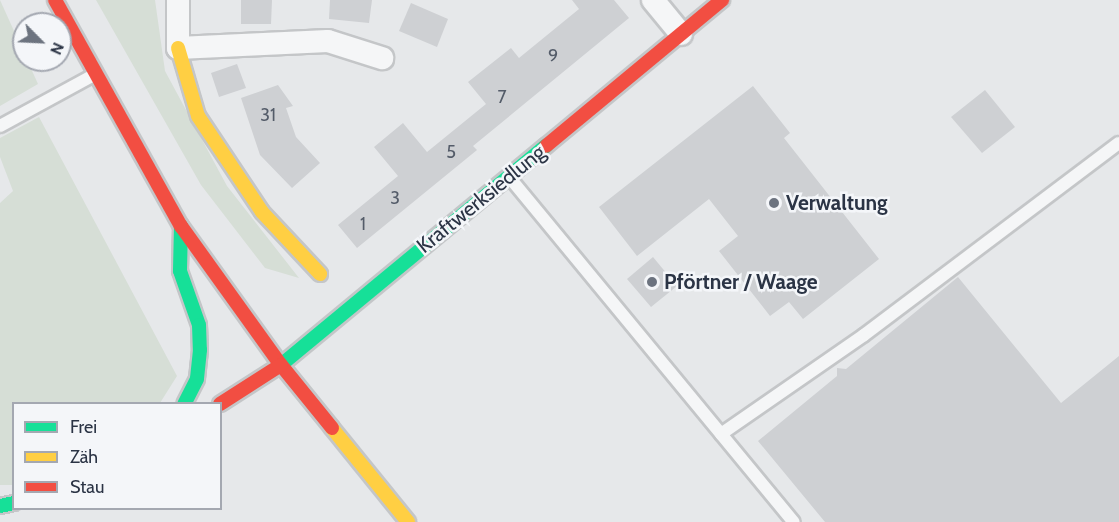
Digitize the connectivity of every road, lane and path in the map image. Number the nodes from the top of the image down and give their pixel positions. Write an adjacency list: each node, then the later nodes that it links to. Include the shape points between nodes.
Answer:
1 (55, 0): 8 (main road)
2 (178, 0): 6 (street)
3 (653, 0): 5 (street)
4 (722, 0): 5 (main road, Kraftwerksiedlung)
5 (681, 34): 11 (main road, Kraftwerksiedlung)
6 (178, 48): 7 (street, via 328,41); 13 (main road, via 198,116 262,212)
7 (382, 58)
8 (96, 74): 9 (lane); 12 (main road)
9 (0, 126)
10 (1119, 143): 17 (lane, via 864,335)
11 (509, 177): 14 (main road, Kraftwerksiedlung); 17 (lane)
12 (181, 226): 14 (main road); 15 (main road, via 180,271 199,325 200,350 197,380)
13 (320, 274)
14 (281, 365): 16 (main road, Kraftwerksiedlung); 18 (main road)
15 (185, 402)
16 (222, 403)
17 (721, 434): 19 (lane)
18 (408, 522)
19 (794, 522)

